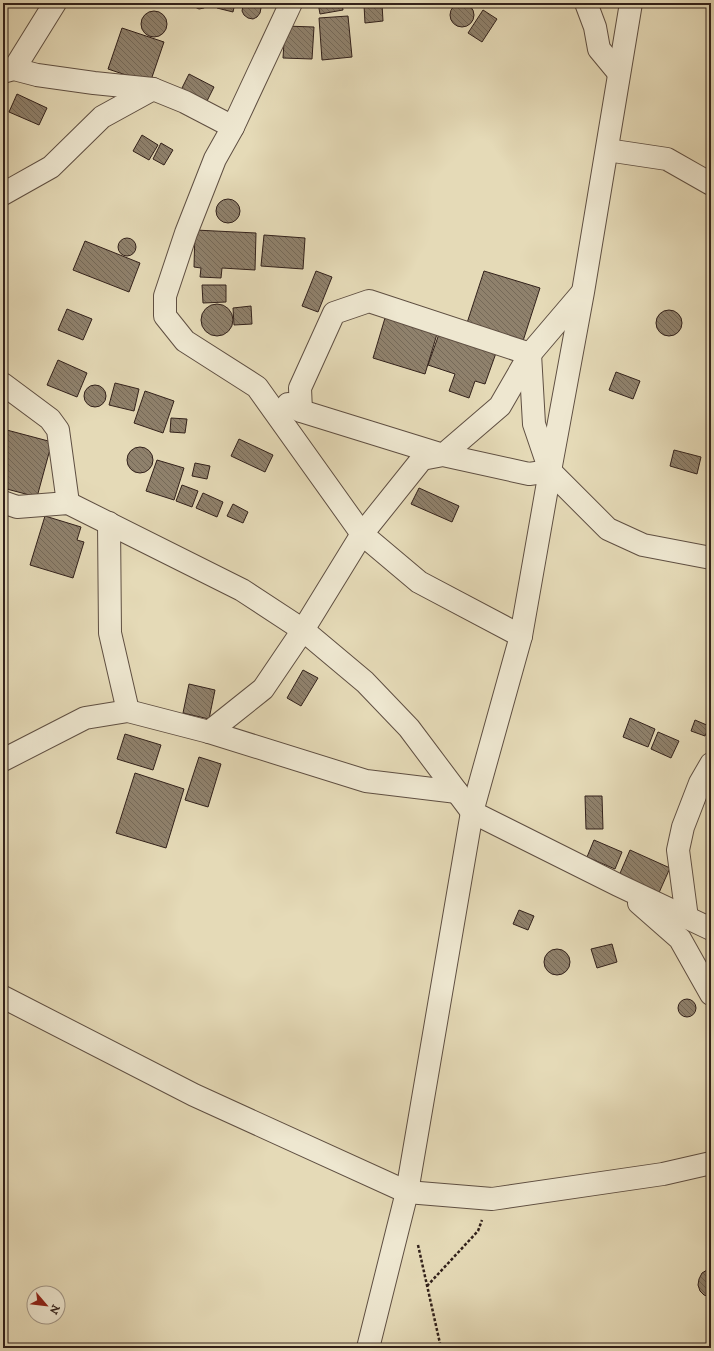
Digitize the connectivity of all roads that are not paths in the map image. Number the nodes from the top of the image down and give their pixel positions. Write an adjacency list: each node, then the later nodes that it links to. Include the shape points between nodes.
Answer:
1 (56, 3): 5 (street)
2 (291, 3): 8 (street)
3 (586, 3): 6 (street, via 595,27 599,49)
4 (631, 3): 6 (street)
5 (8, 70): 7 (street)
6 (618, 72): 9 (street)
7 (152, 89): 8 (street, via 185,102); 11 (street, via 102,117 51,167)
8 (233, 127): 15 (street, via 215,159 186,233 165,296 165,316 186,341)
9 (608, 150): 10 (street, via 667,159); 12 (street)
10 (711, 184)
11 (3, 194)
12 (583, 292): 13 (street); 18 (street)
13 (530, 354): 16 (street, via 368,301 334,313 300,388); 17 (street, via 500,406); 18 (street, via 534,424)
14 (3, 384): 20 (street, via 50,419 58,430)
15 (257, 387): 16 (street); 22 (street)
16 (301, 411): 17 (street)
17 (443, 455): 18 (street, via 529,474); 22 (street, via 422,459)
18 (550, 470): 23 (street, via 608,529 643,545); 25 (street)
19 (3, 502): 20 (street, via 17,507)
20 (68, 503): 21 (street)
21 (109, 523): 24 (street, via 242,590); 26 (street, via 110,633)
22 (362, 534): 24 (street); 25 (street, via 419,582)
23 (711, 558)
24 (303, 630): 27 (street, via 263,689); 30 (street, via 365,682 409,728)
25 (521, 636): 31 (street)
26 (128, 711): 27 (street); 28 (street, via 85,718)
27 (210, 732): 30 (street, via 366,781)
28 (3, 760)
29 (711, 764): 33 (street, via 700,783 682,827 678,850)
30 (457, 792): 31 (street)
31 (472, 812): 32 (street); 38 (street)
32 (618, 885): 33 (street); 35 (street, via 680,939)
33 (687, 918): 34 (street)
34 (711, 929)
35 (711, 994)
36 (3, 997): 38 (street, via 194,1095)
37 (711, 1163): 38 (street, via 663,1174 492,1199)
38 (407, 1192): 39 (street)
39 (368, 1348)

